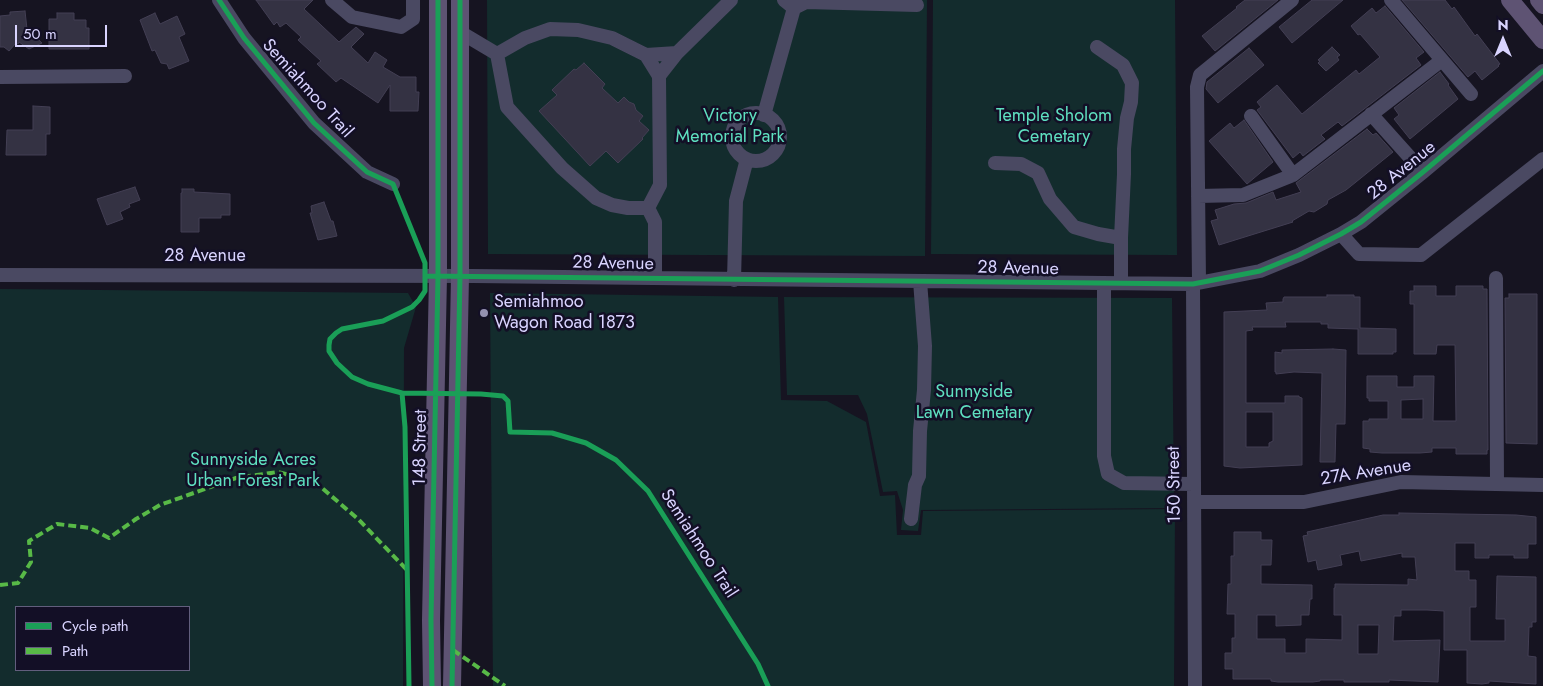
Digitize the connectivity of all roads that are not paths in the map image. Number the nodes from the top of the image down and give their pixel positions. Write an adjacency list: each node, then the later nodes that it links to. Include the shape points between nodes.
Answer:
1 (219, 0): 34 (street, Semiahmoo Trail, via 244,38 314,123 367,172)
2 (332, 0): 3 (street, via 352,17 401,27 413,19)
3 (413, 0)
4 (438, 0): 40 (main road, 148 Street)
5 (460, 0): 14 (main road, 148 Street)
6 (731, 0): 17 (street)
7 (1292, 0): 35 (street, 150 Street, via 1200,75 1197,87)
8 (1391, 0): 20 (street)
9 (1510, 0): 15 (main road)
10 (1539, 0): 13 (main road)
11 (789, 4): 12 (street); 27 (street)
12 (917, 5)
13 (1543, 5)
14 (460, 32): 18 (street); 41 (main road, 148 Street)
15 (1543, 40)
16 (1097, 47): 38 (street, via 1123,65 1132,83 1124,149)
17 (678, 53): 19 (street); 23 (street)
18 (497, 54): 19 (street, via 525,38 550,29 578,30 612,38); 36 (street, via 507,108 562,168 596,198 612,205)
19 (646, 55): 23 (street)
20 (1442, 60): 25 (street); 26 (street)
21 (1543, 71): 32 (street, 28 Avenue)
22 (125, 76): 24 (street)
23 (659, 76): 36 (street, via 660,185)
24 (0, 77)
25 (1471, 94)
26 (1371, 114): 32 (street); 33 (street)
27 (764, 115): 29 (street, via 744,116 734,128 732,143 735,150); 29 (street, via 777,127 779,143 776,150 763,160)
28 (1251, 116): 33 (street)
29 (747, 159): 44 (street, via 736,201)
30 (995, 163): 38 (street, via 1021,164 1038,173 1050,198 1074,227)
31 (1541, 164): 37 (street, via 1421,255 1358,254)
32 (1423, 172): 37 (street, 28 Avenue)
33 (1293, 174): 35 (street, via 1243,195)
34 (393, 184)
35 (1198, 196): 48 (street, 150 Street)
36 (648, 208): 42 (street, via 655,222)
37 (1341, 234): 48 (street, 28 Avenue, via 1260,271)
38 (1121, 238): 47 (street)
39 (0, 275): 40 (street, 28 Avenue)
40 (438, 276): 41 (street, 28 Avenue); 54 (main road, 148 Street)
41 (460, 276): 42 (street, 28 Avenue); 55 (main road, 148 Street)
42 (655, 278): 44 (street, 28 Avenue)
43 (1496, 278): 50 (street)
44 (734, 280): 45 (street, 28 Avenue)
45 (920, 281): 46 (street, 28 Avenue); 53 (street, via 925,346 924,390 919,476)
46 (1104, 283): 47 (street, 28 Avenue); 49 (street, via 1104,456 1108,474 1124,483)
47 (1121, 283): 48 (street, 28 Avenue)
48 (1196, 283): 49 (street, 150 Street)
49 (1194, 484): 52 (street, 150 Street)
50 (1496, 484): 51 (street, 27A Avenue); 52 (street, 27A Avenue, via 1401,482 1304,502)
51 (1543, 485)
52 (1194, 502): 56 (street, 150 Street)
53 (911, 519)
54 (432, 686)
55 (452, 686)
56 (1195, 686)

